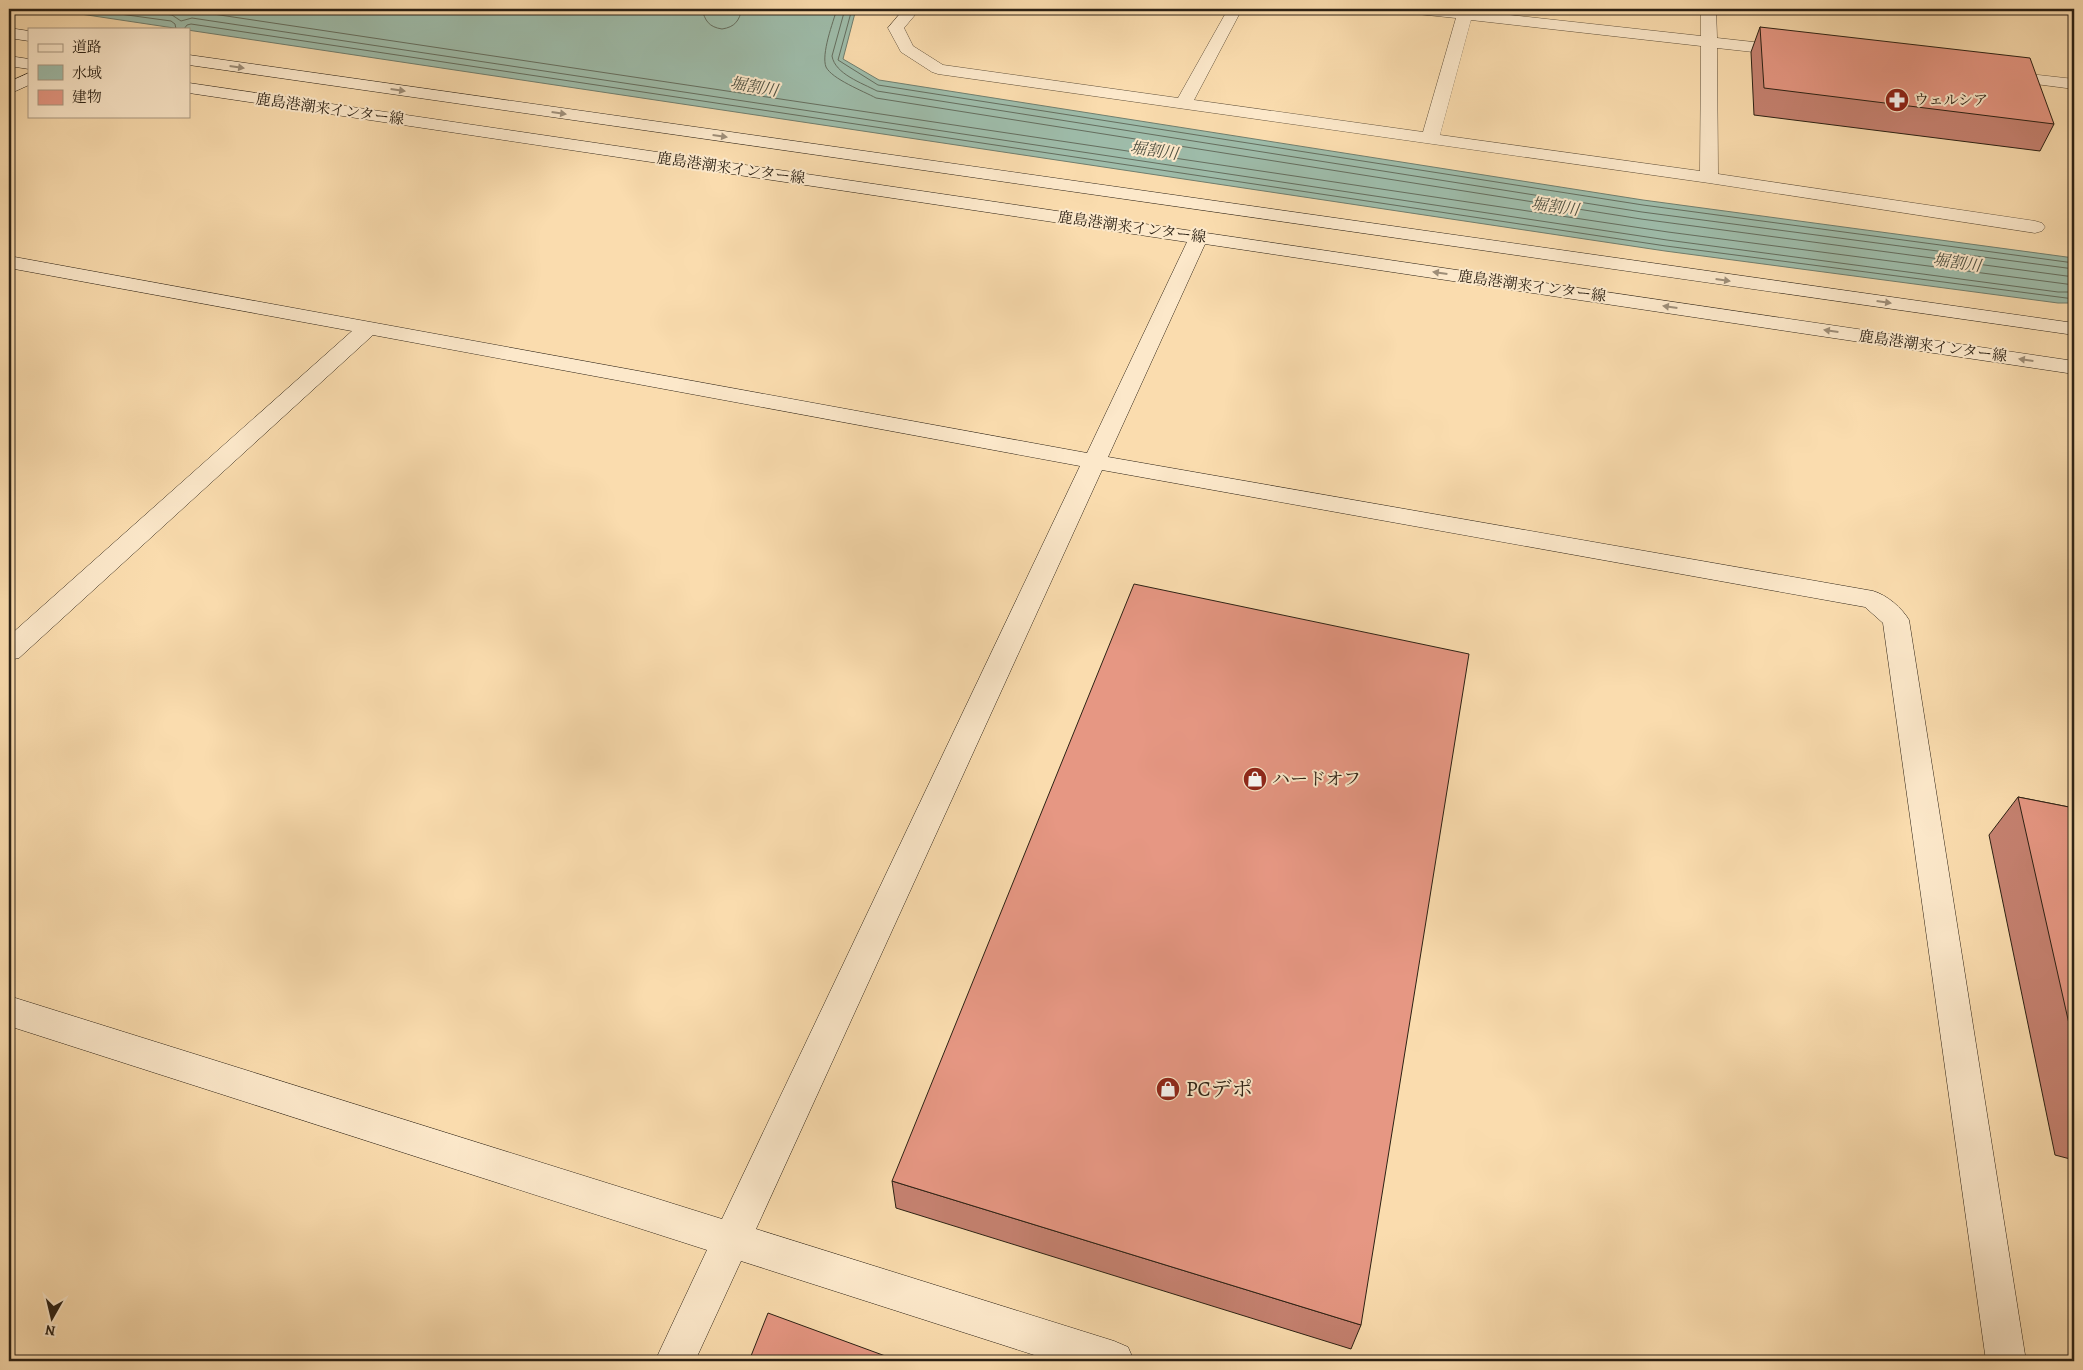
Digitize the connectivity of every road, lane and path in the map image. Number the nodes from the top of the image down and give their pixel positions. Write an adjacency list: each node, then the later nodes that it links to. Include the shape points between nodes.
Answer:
1 (912, 9): 18 (street, via 896,28 907,50 938,69)
2 (1235, 9): 18 (street)
3 (1417, 9): 5 (street)
4 (1709, 9): 8 (street)
5 (1466, 11): 8 (street); 19 (street)
6 (9, 33): 7 (street)
7 (28, 36)
8 (1710, 42): 9 (street); 20 (street)
9 (1808, 53)
10 (190, 60): 25 (street, 鹿島港潮来インター線, one-way to 25)
11 (9, 61): 12 (street)
12 (28, 64)
13 (1986, 74): 15 (street)
14 (28, 79): 17 (street)
15 (2074, 84)
16 (190, 88): 22 (street, 鹿島港潮来インター線)
17 (9, 89)
18 (1184, 103): 19 (street)
19 (1430, 138): 20 (street)
20 (1710, 178): 21 (street)
21 (2034, 227)
22 (1199, 237): 26 (street, 鹿島港潮来インター線, one-way to 22); 27 (street)
23 (9, 262): 24 (street)
24 (368, 328): 27 (street); 28 (street)
25 (2074, 329)
26 (2074, 368)
27 (1093, 461): 30 (street); 33 (street, via 1873,600 1896,620)
28 (9, 651)
29 (9, 1011): 30 (street)
30 (732, 1240): 31 (street); 32 (street)
31 (674, 1361)
32 (1114, 1361)
33 (2006, 1361)

